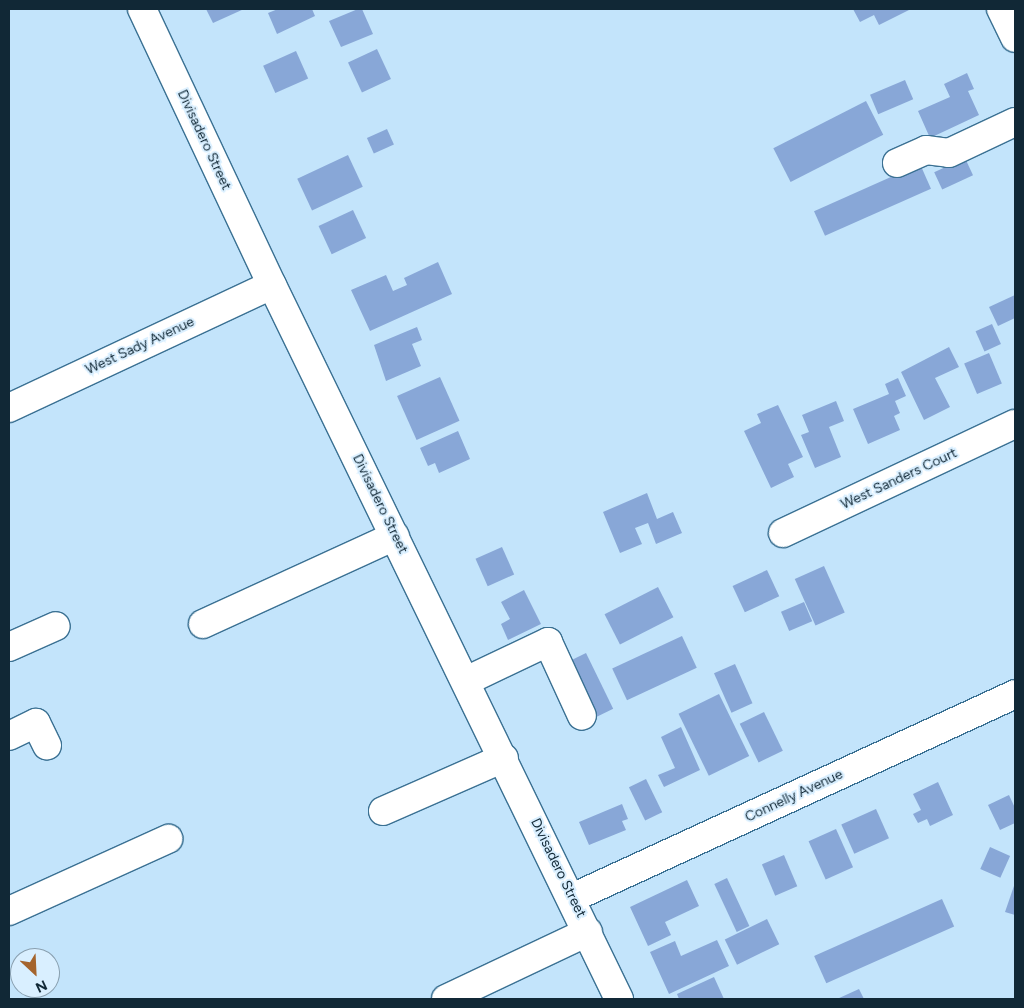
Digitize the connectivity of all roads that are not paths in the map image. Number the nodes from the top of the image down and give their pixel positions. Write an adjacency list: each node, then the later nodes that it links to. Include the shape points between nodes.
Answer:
1 (142, 9): 6 (street, Divisadero Street)
2 (1001, 9): 3 (street)
3 (1015, 38)
4 (1015, 122): 5 (street, via 949,153 926,150)
5 (897, 163)
6 (272, 285): 7 (street, West Sady Avenue); 10 (street, Divisadero Street)
7 (12, 398)
8 (1015, 424): 9 (street, West Sanders Court)
9 (783, 533)
10 (395, 536): 11 (street); 14 (street, Divisadero Street)
11 (203, 624)
12 (56, 626): 13 (street)
13 (9, 647)
14 (466, 681): 16 (street, via 548,642); 19 (street, Divisadero Street)
15 (1015, 694): 22 (street, Connelly Avenue)
16 (582, 716)
17 (9, 736): 18 (street, via 36,723)
18 (47, 746)
19 (504, 758): 20 (street); 22 (street, Divisadero Street)
20 (383, 810)
21 (168, 839): 23 (street)
22 (572, 898): 24 (street, Divisadero Street)
23 (9, 911)
24 (588, 932): 25 (street); 26 (street, Divisadero Street)
25 (446, 999)
26 (619, 999)

